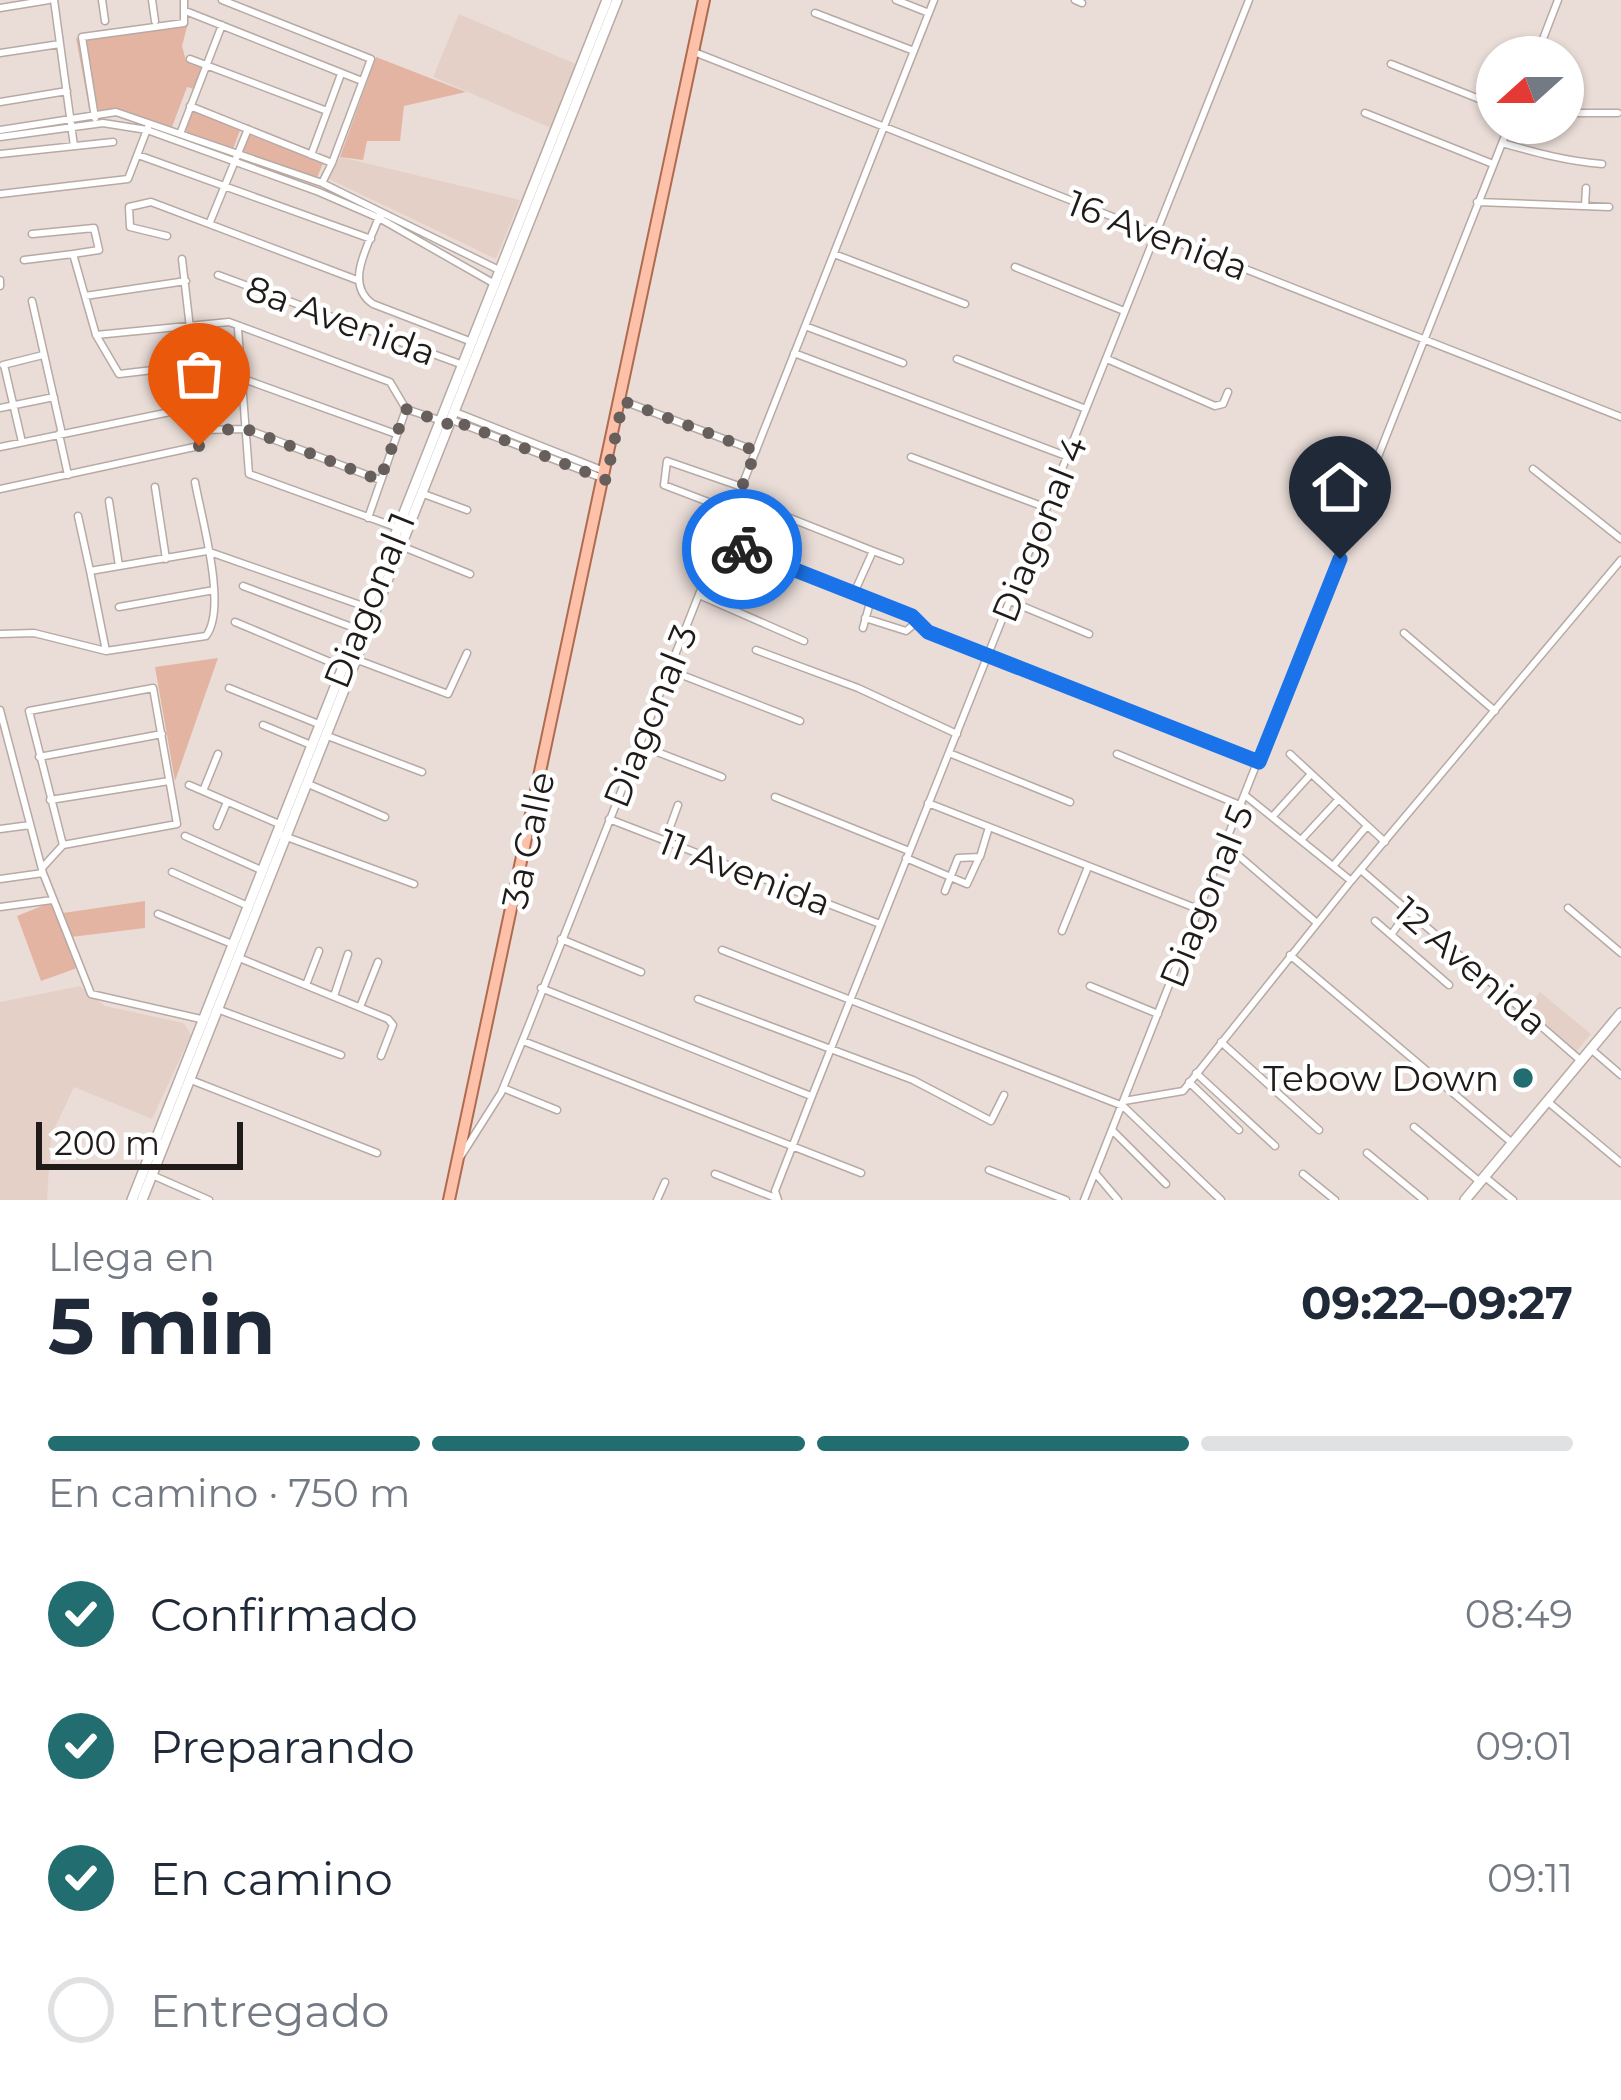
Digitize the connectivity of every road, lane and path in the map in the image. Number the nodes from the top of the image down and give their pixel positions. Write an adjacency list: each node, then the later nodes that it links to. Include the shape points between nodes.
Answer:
1 (52, 0): 13 (street); 21 (street)
2 (102, 0): 17 (street)
3 (152, 0): 18 (street)
4 (184, 0): 38 (street, via 184,23 82,37)
5 (222, 0): 29 (street, via 371,59)
6 (607, 0): 77 (main road, Diagonal 1)
7 (617, 0): 77 (main road, Diagonal 1)
8 (704, 0): 23 (main road, 3a Calle)
9 (896, 0): 16 (street)
10 (934, 0): 16 (street, Diagonal 3)
11 (1249, 0): 67 (street, Diagonal 4)
12 (1558, 0): 20 (street)
13 (0, 8)
14 (188, 12): 19 (street)
15 (815, 13): 22 (street)
16 (929, 13): 22 (street, Diagonal 3)
17 (104, 20)
18 (155, 21)
19 (222, 25): 27 (street); 28 (street)
20 (1544, 36)
21 (60, 44): 24 (street); 30 (street)
22 (914, 51): 42 (street, Diagonal 3)
23 (694, 52): 42 (street, 16 Avenida); 104 (main road, 3a Calle)
24 (0, 53)
25 (190, 58): 27 (street)
26 (1391, 64): 31 (street)
27 (206, 65): 33 (street); 34 (street)
28 (341, 73): 29 (street); 34 (street)
29 (362, 81): 54 (street)
30 (67, 91): 32 (street); 40 (street)
31 (1476, 98)
32 (0, 101)
33 (190, 106): 43 (street); 45 (street)
34 (327, 111): 51 (street)
35 (1365, 113): 55 (street)
36 (1584, 113): 37 (street)
37 (1618, 113)
38 (101, 120): 39 (street, via 112,128); 39 (street, via 116,112); 40 (street)
39 (125, 121): 41 (street)
40 (72, 124): 44 (street); 49 (street)
41 (148, 127): 45 (street); 52 (street)
42 (884, 128): 67 (street, 16 Avenida); 71 (street, Diagonal 3)
43 (248, 129): 51 (street); 53 (street)
44 (0, 134)
45 (177, 138): 53 (street)
46 (113, 142): 49 (street)
47 (1501, 144): 55 (street, Diagonal 5)
48 (1511, 144): 56 (street)
49 (74, 146): 50 (street)
50 (0, 154)
51 (310, 154): 54 (street)
52 (137, 155): 57 (street); 60 (street, via 128,179)
53 (234, 158): 57 (street); 58 (street)
54 (332, 163): 58 (street)
55 (1492, 164): 61 (street, Diagonal 5)
56 (1603, 164)
57 (222, 185): 65 (street); 69 (street)
58 (320, 188): 64 (street)
59 (1586, 188): 62 (street)
60 (0, 194)
61 (1478, 202): 62 (street); 90 (street, Diagonal 5)
62 (1585, 206): 63 (street)
63 (1609, 207)
64 (380, 215): 69 (street); 72 (street); 75 (street)
65 (210, 222): 68 (street, via 151,202 129,207 130,227); 80 (street)
66 (32, 234): 70 (street, via 94,228 99,250)
67 (1156, 234): 85 (street, Diagonal 4); 90 (street, 16 Avenida)
68 (167, 236)
69 (371, 239): 80 (street)
70 (73, 254): 74 (street); 82 (street)
71 (833, 254): 84 (street); 87 (street, Diagonal 3)
72 (466, 255): 75 (street); 77 (street)
73 (182, 259): 79 (street)
74 (24, 260)
75 (463, 265): 81 (street)
76 (1015, 267): 85 (street)
77 (503, 272): 81 (main road, Diagonal 1)
78 (218, 275): 97 (street, 8a Avenida)
79 (186, 280): 82 (street); 86 (street)
80 (357, 280): 91 (street, via 373,304)
81 (498, 286): 91 (main road, Diagonal 1); 110 (main road, Diagonal 1)
82 (86, 296): 89 (street)
83 (32, 301): 93 (street)
84 (965, 304)
85 (1124, 311): 95 (street, Diagonal 4)
86 (192, 324): 88 (street); 89 (street); 98 (street)
87 (805, 326): 92 (street, Diagonal 3); 96 (street)
88 (238, 329): 100 (street); 108 (street, via 390,382)
89 (96, 335): 98 (street, via 119,374)
90 (1425, 340): 111 (street, 16 Avenida); 190 (street, Diagonal 5)
91 (472, 342): 97 (main road, Diagonal 1)
92 (794, 353): 118 (street, Diagonal 3); 120 (street)
93 (44, 355): 99 (street); 103 (street)
94 (957, 358): 109 (street)
95 (1106, 358): 102 (street, via 1215,406); 109 (street, Diagonal 4)
96 (903, 363)
97 (464, 364): 110 (main road, Diagonal 1)
98 (195, 365): 101 (street)
99 (2, 366): 105 (street)
100 (241, 378): 101 (street); 112 (street); 115 (street)
101 (196, 381): 106 (street)
102 (1228, 392)
103 (53, 397): 105 (street); 114 (street)
104 (623, 401): 118 (street); 123 (main road, 3a Calle)
105 (14, 406): 107 (street); 116 (street)
106 (200, 406): 113 (street); 114 (street)
107 (0, 408)
108 (406, 409): 110 (street); 115 (street)
109 (1086, 409): 120 (street, Diagonal 4)
110 (447, 417): 123 (street); 129 (main road, Diagonal 1); 137 (main road, Diagonal 1)
111 (1621, 417)
112 (246, 429): 113 (street); 124 (street); 136 (street, via 252,477)
113 (201, 430): 122 (street, via 196,449)
114 (61, 434): 116 (street); 122 (street)
115 (396, 434): 124 (street)
116 (22, 442): 117 (street)
117 (0, 447)
118 (756, 451): 127 (street, Diagonal 3)
119 (911, 457): 132 (street)
120 (1068, 457): 132 (street, Diagonal 4)
121 (1533, 469): 138 (street)
122 (68, 475): 128 (street)
123 (607, 476): 295 (main road, 3a Calle)
124 (380, 480): 136 (street)
125 (195, 482): 141 (street)
126 (155, 487): 143 (street)
127 (742, 487): 130 (street, Diagonal 3); 134 (street, via 668,459 664,484)
128 (0, 489)
129 (421, 493): 133 (street); 137 (main road, Diagonal 1)
130 (737, 497): 134 (street, Diagonal 3); 142 (street)
131 (109, 501): 148 (street)
132 (1047, 508): 156 (street, Diagonal 4)
133 (466, 510)
134 (732, 512): 139 (street, Diagonal 3)
135 (78, 516): 149 (street)
136 (368, 518): 137 (street)
137 (402, 530): 140 (main road, Diagonal 1); 158 (main road, Diagonal 1)
138 (1621, 539)
139 (721, 540): 153 (street); 154 (street, Diagonal 3)
140 (400, 546): 150 (street); 158 (main road, Diagonal 1)
141 (207, 551): 143 (street); 145 (street); 147 (street)
142 (873, 551): 146 (street); 153 (street)
143 (166, 559): 148 (street)
144 (1621, 560): 177 (street)
145 (237, 561): 147 (street); 158 (street)
146 (899, 561)
147 (210, 565): 152 (street)
148 (119, 566): 149 (street)
149 (89, 572): 169 (street)
150 (470, 574)
151 (243, 586): 163 (street)
152 (214, 590): 157 (street); 169 (street, via 206,636)
153 (854, 593): 155 (street)
154 (699, 595): 167 (street); 174 (street, Diagonal 3)
155 (871, 599): 159 (street); 160 (street)
156 (1010, 601): 166 (street); 171 (street, Diagonal 4)
157 (119, 607)
158 (370, 609): 163 (main road, Diagonal 1); 172 (main road, Diagonal 1)
159 (865, 618): 160 (street, via 906,632); 162 (street)
160 (918, 621): 171 (street)
161 (235, 622): 173 (street)
162 (862, 628)
163 (357, 629): 173 (main road, Diagonal 1)
164 (1404, 633): 177 (street)
165 (0, 634): 169 (street, via 34,633)
166 (1089, 634)
167 (804, 640)
168 (756, 650): 182 (street)
169 (106, 651)
170 (466, 653): 172 (street, via 448,694)
171 (989, 654): 182 (street, Diagonal 4); 190 (street)
172 (355, 659): 180 (main road, Diagonal 1)
173 (342, 667): 180 (main road, Diagonal 1)
174 (669, 670): 178 (street); 184 (street, Diagonal 3)
175 (229, 688): 180 (street)
176 (0, 710): 210 (street)
177 (1495, 711): 219 (street)
178 (800, 721)
179 (263, 725): 183 (street)
180 (324, 729): 183 (main road, Diagonal 1); 191 (street); 195 (main road, Diagonal 1)
181 (162, 734): 189 (street); 189 (street, via 154,688 29,711); 194 (street)
182 (957, 734): 185 (street, Diagonal 4)
183 (311, 745): 215 (main road, Diagonal 1)
184 (639, 745): 193 (street); 209 (street, Diagonal 3)
185 (949, 753): 203 (street); 204 (street, Diagonal 4)
186 (218, 754): 197 (street)
187 (1117, 754): 206 (street)
188 (1290, 754): 192 (street)
189 (39, 757): 200 (street)
190 (1259, 762): 198 (street, Diagonal 5)
191 (422, 772)
192 (1311, 775): 201 (street); 207 (street)
193 (722, 777)
194 (169, 781): 200 (street); 221 (street, via 177,824)
195 (306, 783): 208 (street); 215 (main road, Diagonal 1)
196 (189, 785): 197 (street)
197 (202, 791): 202 (street)
198 (1246, 796): 206 (street, Diagonal 5); 207 (street)
199 (775, 797): 222 (street)
200 (50, 800): 221 (street)
201 (1338, 800): 212 (street); 217 (street)
202 (227, 802): 211 (street); 215 (street)
203 (1070, 802)
204 (928, 803): 213 (street); 222 (street, Diagonal 4)
205 (678, 805): 218 (street)
206 (1242, 806): 220 (street, Diagonal 5)
207 (1273, 816): 217 (street)
208 (385, 817)
209 (609, 819): 218 (street, 11 Avenida); 248 (street, Diagonal 3)
210 (31, 825): 214 (street); 226 (street)
211 (217, 826)
212 (1367, 826): 219 (street); 225 (street)
213 (989, 827): 223 (street); 224 (street)
214 (0, 830)
215 (282, 831): 227 (main road, Diagonal 1); 233 (street); 243 (main road, Diagonal 1)
216 (185, 836): 227 (street)
217 (1301, 840): 225 (street)
218 (665, 841): 245 (street, 11 Avenida)
219 (1385, 842): 228 (street)
220 (1225, 844): 239 (street, Diagonal 5); 244 (street)
221 (63, 845): 226 (street)
222 (908, 854): 230 (street); 245 (street, Diagonal 4)
223 (978, 860): 230 (street, via 958,858); 230 (street, via 969,884)
224 (1088, 866): 239 (street); 246 (street)
225 (1333, 866): 232 (street)
226 (42, 870): 231 (street); 235 (street)
227 (261, 870): 236 (main road, Diagonal 1)
228 (1361, 870): 232 (street); 240 (street, 12 Avenida)
229 (172, 872): 236 (street)
230 (951, 877): 234 (street)
231 (0, 879)
232 (1351, 881): 244 (street)
233 (414, 884)
234 (945, 890)
235 (52, 900): 237 (street); 268 (street, via 94,997)
236 (248, 906): 243 (main road, Diagonal 1)
237 (0, 907)
238 (1568, 908): 251 (street)
239 (1198, 909): 266 (street, Diagonal 5)
240 (1408, 911): 247 (street); 275 (street, 12 Avenida)
241 (158, 914): 254 (street)
242 (1375, 921): 247 (street)
243 (246, 923): 254 (main road, Diagonal 1)
244 (1317, 923): 253 (street)
245 (881, 924): 263 (street, Diagonal 4)
246 (1062, 931)
247 (1390, 935): 258 (street)
248 (561, 939): 256 (street); 260 (street, Diagonal 3)
249 (319, 950): 257 (street)
250 (722, 950): 263 (street)
251 (1621, 953)
252 (349, 954): 261 (street)
253 (1291, 955): 270 (street); 290 (street)
254 (234, 956): 257 (street); 265 (main road, Diagonal 1); 268 (main road, Diagonal 1)
255 (378, 962): 264 (street)
256 (641, 972)
257 (306, 985): 261 (street)
258 (1449, 985)
259 (1090, 986): 266 (street)
260 (541, 988): 269 (street, Diagonal 3); 282 (street)
261 (334, 997): 264 (street)
262 (698, 999): 271 (street)
263 (852, 999): 271 (street, Diagonal 4); 284 (street)
264 (360, 1007): 274 (street, via 392,1022)
265 (217, 1009): 268 (main road, Diagonal 1); 273 (street)
266 (1158, 1014): 284 (street, Diagonal 5)
267 (1620, 1017): 272 (main road)
268 (208, 1021): 278 (main road, Diagonal 1)
269 (523, 1041): 280 (street, Diagonal 3); 291 (street)
270 (1221, 1042): 276 (street); 288 (street)
271 (832, 1049): 281 (street, via 993,1121); 282 (street, Diagonal 4)
272 (1591, 1050): 275 (main road); 277 (street)
273 (341, 1055)
274 (381, 1056)
275 (1581, 1062): 283 (main road)
276 (1196, 1073): 279 (street); 292 (street)
277 (1621, 1075)
278 (185, 1078): 294 (street); 302 (main road, Diagonal 1); 308 (main road, Diagonal 1)
279 (1190, 1082): 284 (street, via 1181,1093); 287 (street)
280 (503, 1088): 285 (street); 295 (street, Diagonal 3)
281 (1004, 1095)
282 (812, 1096): 291 (street, Diagonal 4)
283 (1547, 1101): 290 (main road); 296 (street)
284 (1124, 1103): 289 (street, Diagonal 5); 316 (street)
285 (557, 1110)
286 (1414, 1127): 303 (street)
287 (1239, 1130)
288 (1319, 1130)
289 (1113, 1131): 300 (street, Diagonal 5); 305 (street)
290 (1511, 1142): 303 (main road)
291 (793, 1145): 298 (street); 307 (street, Diagonal 4)
292 (1275, 1146)
293 (1366, 1153): 318 (street)
294 (377, 1154)
295 (459, 1158): 311 (main road, 3a Calle)
296 (1621, 1163)
297 (988, 1170): 313 (street)
298 (860, 1173)
299 (716, 1174): 307 (street)
300 (1096, 1174): 314 (street, Diagonal 5); 315 (street)
301 (1303, 1174): 317 (street)
302 (152, 1175): 306 (street); 309 (main road, Diagonal 1)
303 (1482, 1179): 319 (main road); 320 (street)
304 (665, 1182): 312 (street)
305 (1166, 1184)
306 (191, 1197): 310 (street)
307 (776, 1197)
308 (132, 1200)
309 (142, 1200)
310 (209, 1200)
311 (449, 1200)
312 (656, 1200)
313 (1066, 1200)
314 (1084, 1200)
315 (1118, 1200)
316 (1221, 1200)
317 (1335, 1200)
318 (1424, 1200)
319 (1466, 1200)
320 (1513, 1200)

